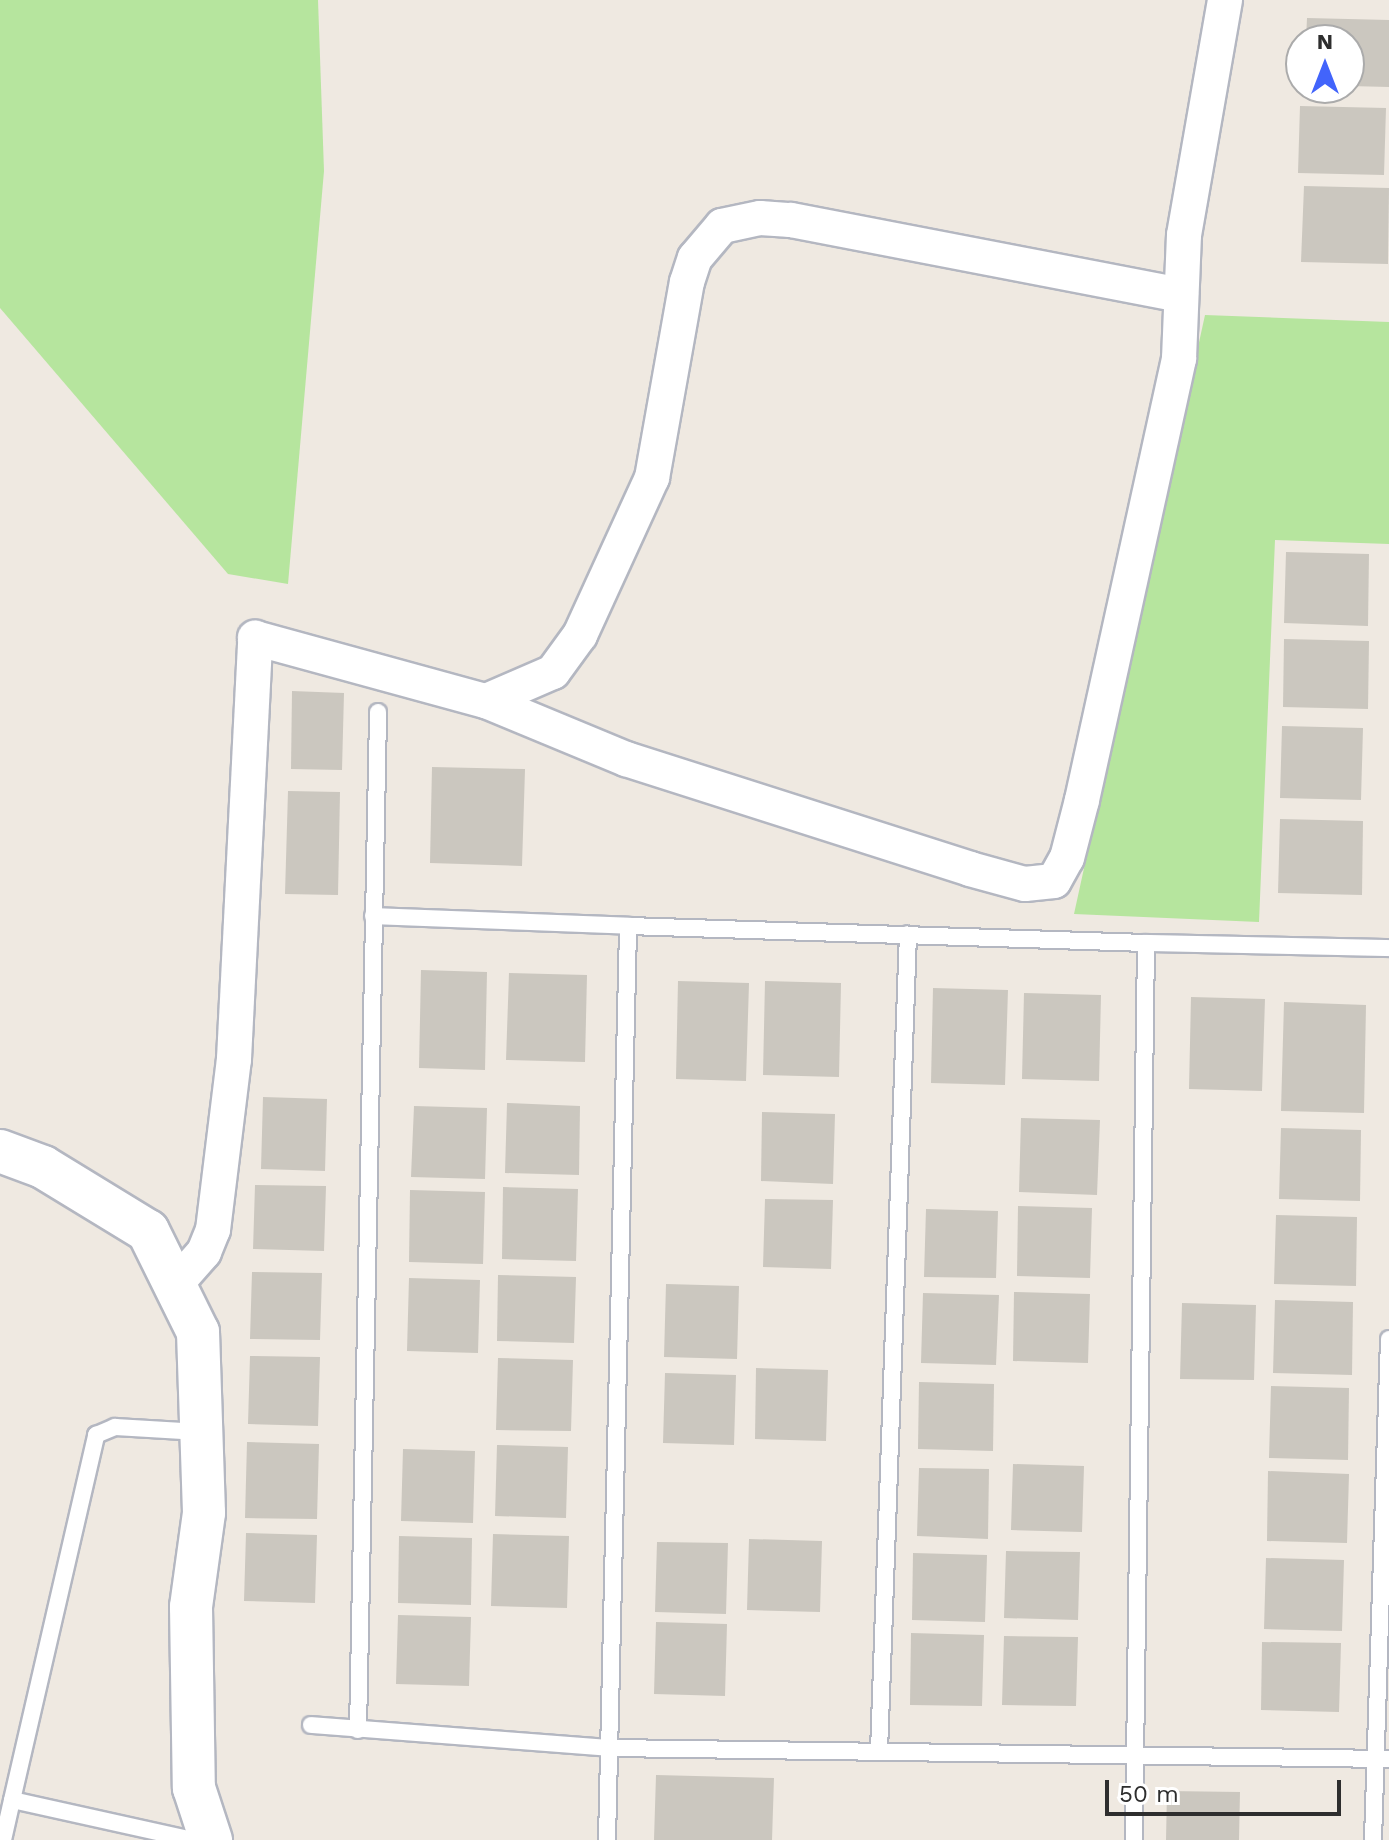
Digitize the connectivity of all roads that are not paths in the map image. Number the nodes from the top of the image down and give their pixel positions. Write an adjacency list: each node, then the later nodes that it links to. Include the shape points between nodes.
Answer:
1 (1225, 0): 2 (street, via 1184,235)
2 (1181, 295): 3 (street, via 791,220 760,218 722,226 695,258 687,282 652,478 580,635 553,672); 3 (street, via 1179,359 1082,800 1067,858 1054,881 1025,884 940,859 626,759)
3 (486, 701): 11 (street, via 255,638 234,1059 215,1214 204,1252)
4 (378, 712): 5 (lane)
5 (373, 916): 6 (lane); 15 (lane)
6 (628, 926): 7 (lane); 16 (lane)
7 (908, 935): 8 (lane); 17 (lane)
8 (1146, 943): 9 (lane); 18 (lane)
9 (1389, 948)
10 (0, 1151): 11 (street, via 43,1167 148,1231)
11 (175, 1285): 13 (street, via 198,1332)
12 (1389, 1339): 19 (lane)
13 (203, 1432): 20 (lane, via 115,1427 96,1435); 23 (street, via 204,1513 191,1607 194,1788)
14 (311, 1725): 15 (lane)
15 (358, 1730): 16 (lane)
16 (610, 1748): 17 (lane); 24 (lane)
17 (879, 1752): 18 (lane)
18 (1135, 1756): 19 (lane); 25 (lane)
19 (1381, 1759): 26 (lane)
20 (12, 1800): 21 (lane); 22 (lane)
21 (3, 1840)
22 (193, 1840)
23 (211, 1840)
24 (607, 1840)
25 (1134, 1840)
26 (1373, 1840)

